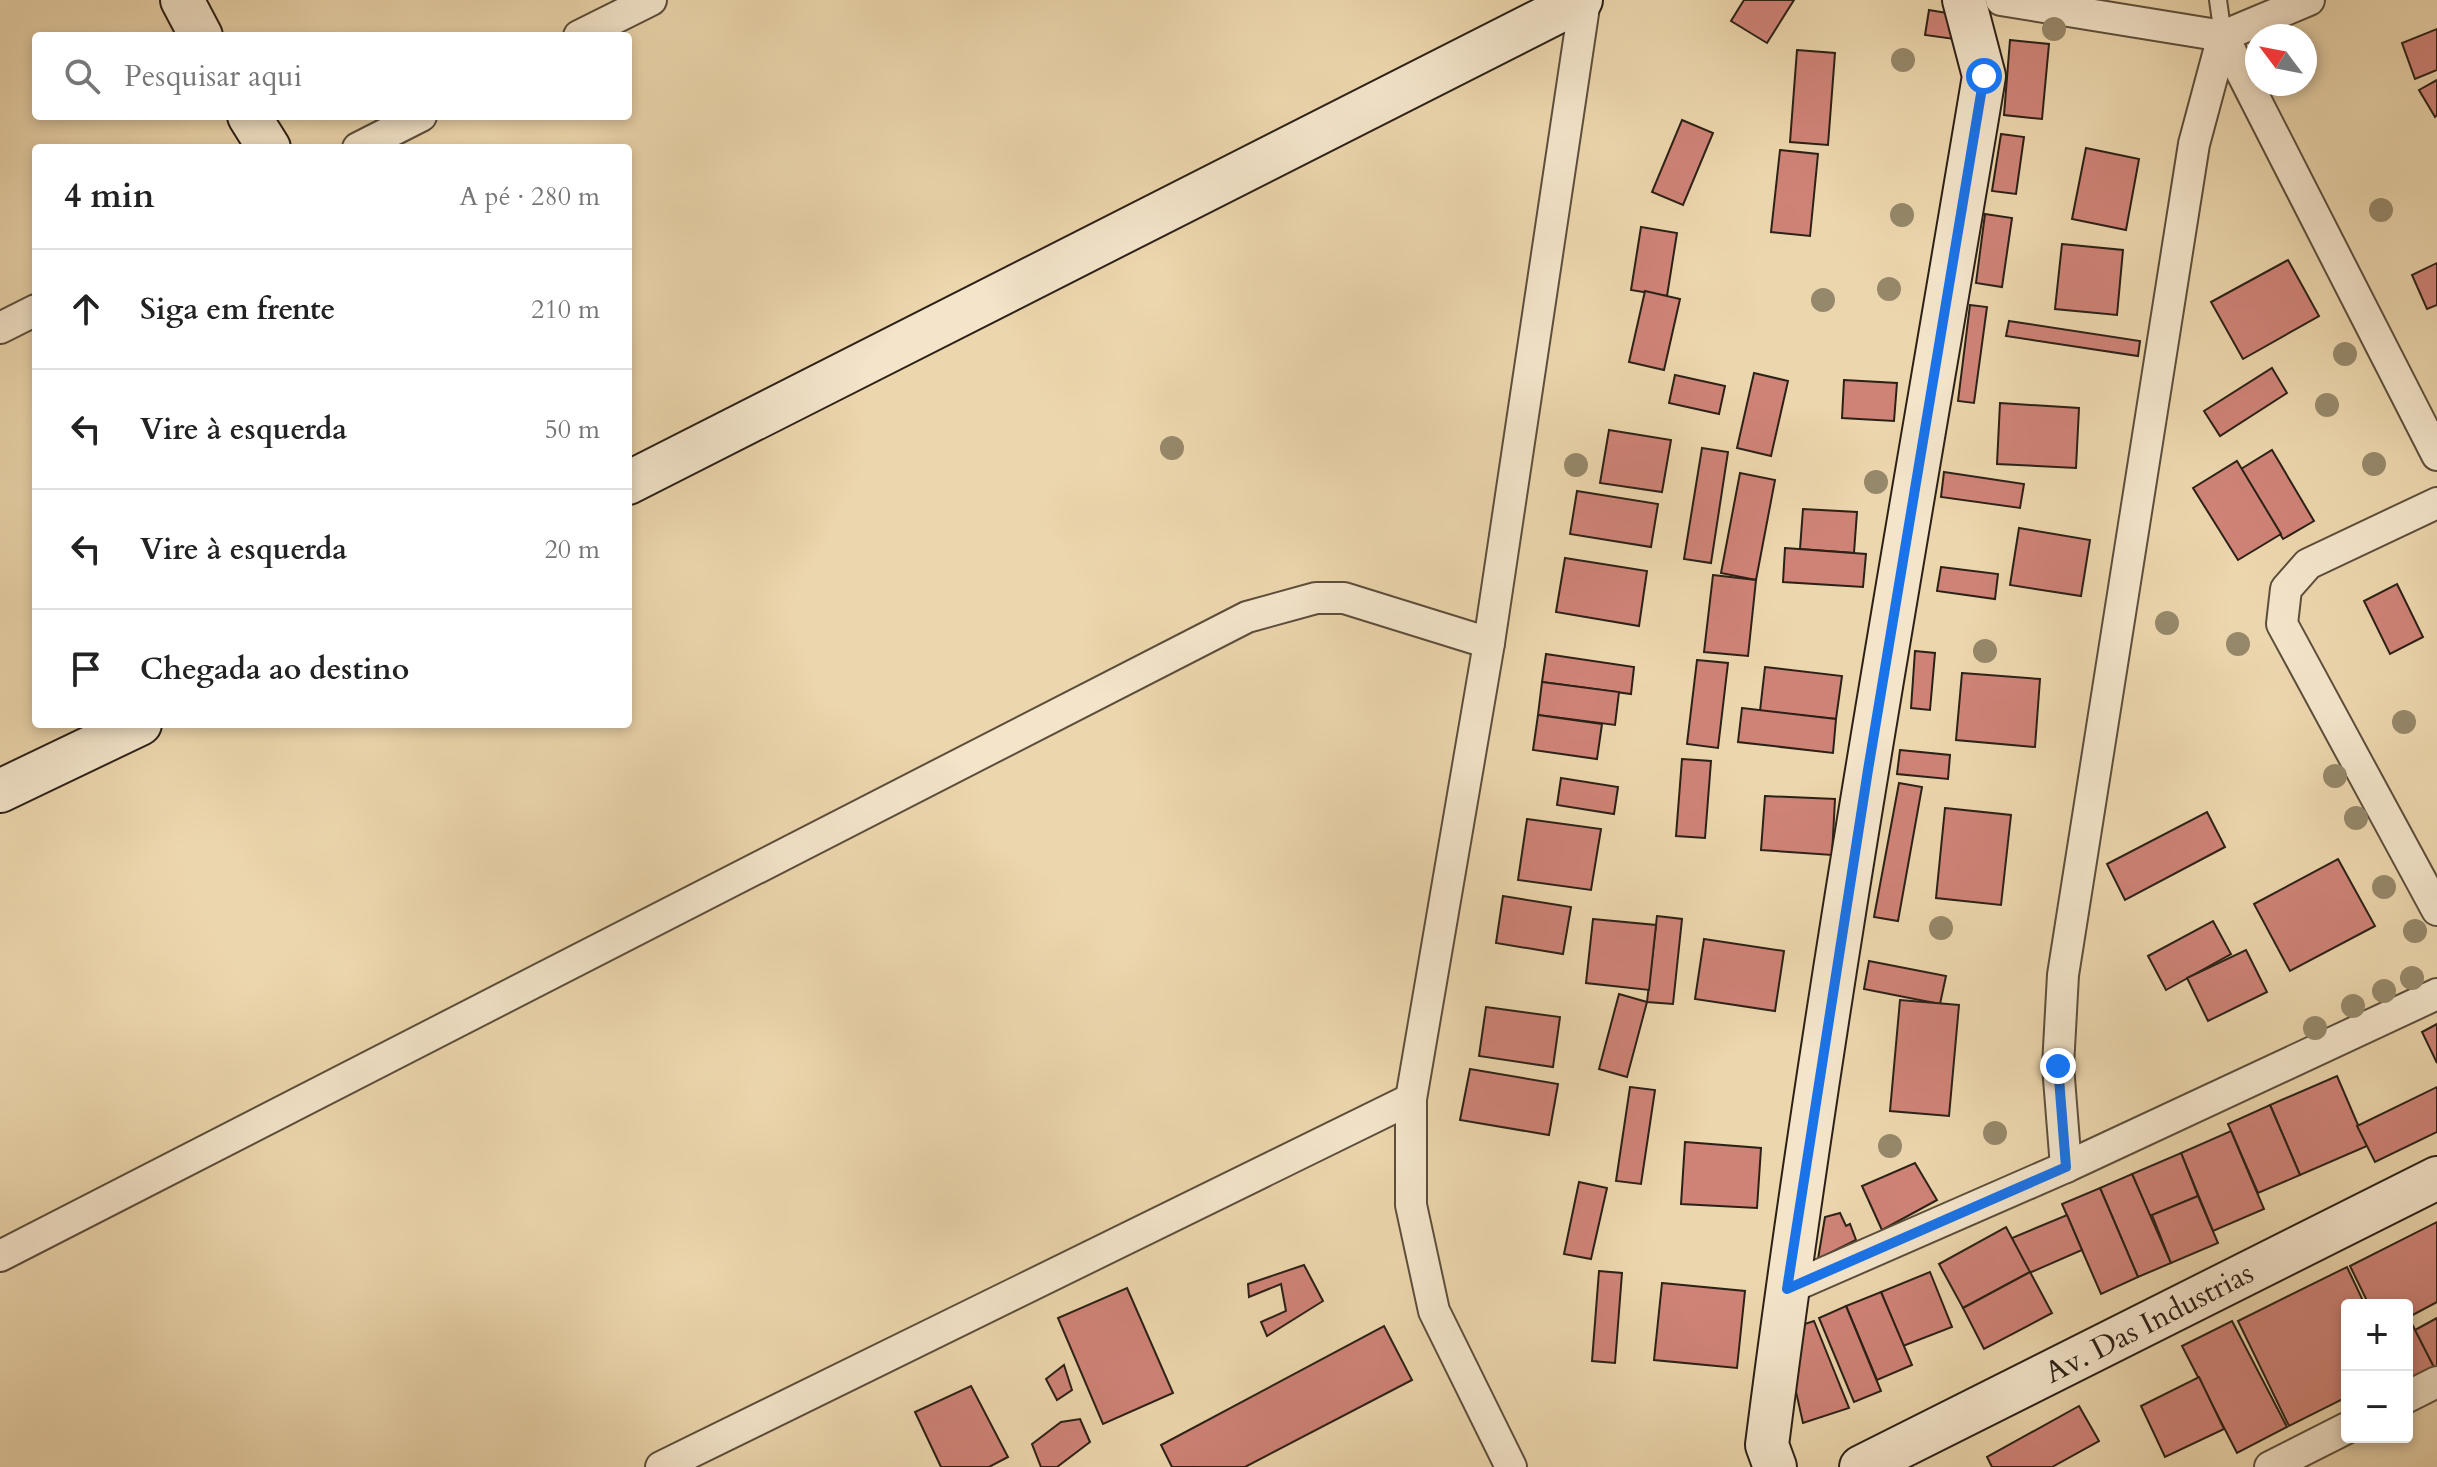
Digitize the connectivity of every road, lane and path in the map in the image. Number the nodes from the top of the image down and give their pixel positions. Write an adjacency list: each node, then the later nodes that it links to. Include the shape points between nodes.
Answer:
1 (182, 0): 8 (street)
2 (651, 0): 9 (street)
3 (1583, 0): 18 (street); 20 (street)
4 (1964, 0): 29 (street, via 1984,76)
5 (2001, 0): 10 (street)
6 (2218, 0): 10 (lane)
7 (2309, 0): 10 (street)
8 (199, 32)
9 (587, 32)
10 (2223, 36): 17 (street); 26 (street, via 2194,144 2063,975 2058,1066)
11 (252, 120): 13 (street)
12 (413, 120): 14 (street)
13 (266, 144)
14 (366, 144)
15 (32, 312): 16 (street)
16 (0, 328)
17 (2437, 455)
18 (632, 481)
19 (2437, 503): 23 (street, via 2308,564 2286,589 2282,624)
20 (1489, 643): 25 (street); 28 (street, via 1344,598 1316,598 1247,617)
21 (132, 728): 22 (street)
22 (0, 791)
23 (2437, 910)
24 (2437, 994): 26 (street)
25 (1411, 1099): 33 (street); 34 (street, via 1411,1205 1434,1311)
26 (2066, 1167): 29 (street)
27 (2437, 1178): 36 (street, Av. Das Industrias)
28 (0, 1256)
29 (1787, 1289): 35 (street, via 1767,1445)
30 (2437, 1382): 31 (street)
31 (2413, 1394)
32 (2341, 1431): 37 (street)
33 (661, 1467)
34 (1511, 1467)
35 (1775, 1467)
36 (1861, 1467)
37 (2270, 1467)

